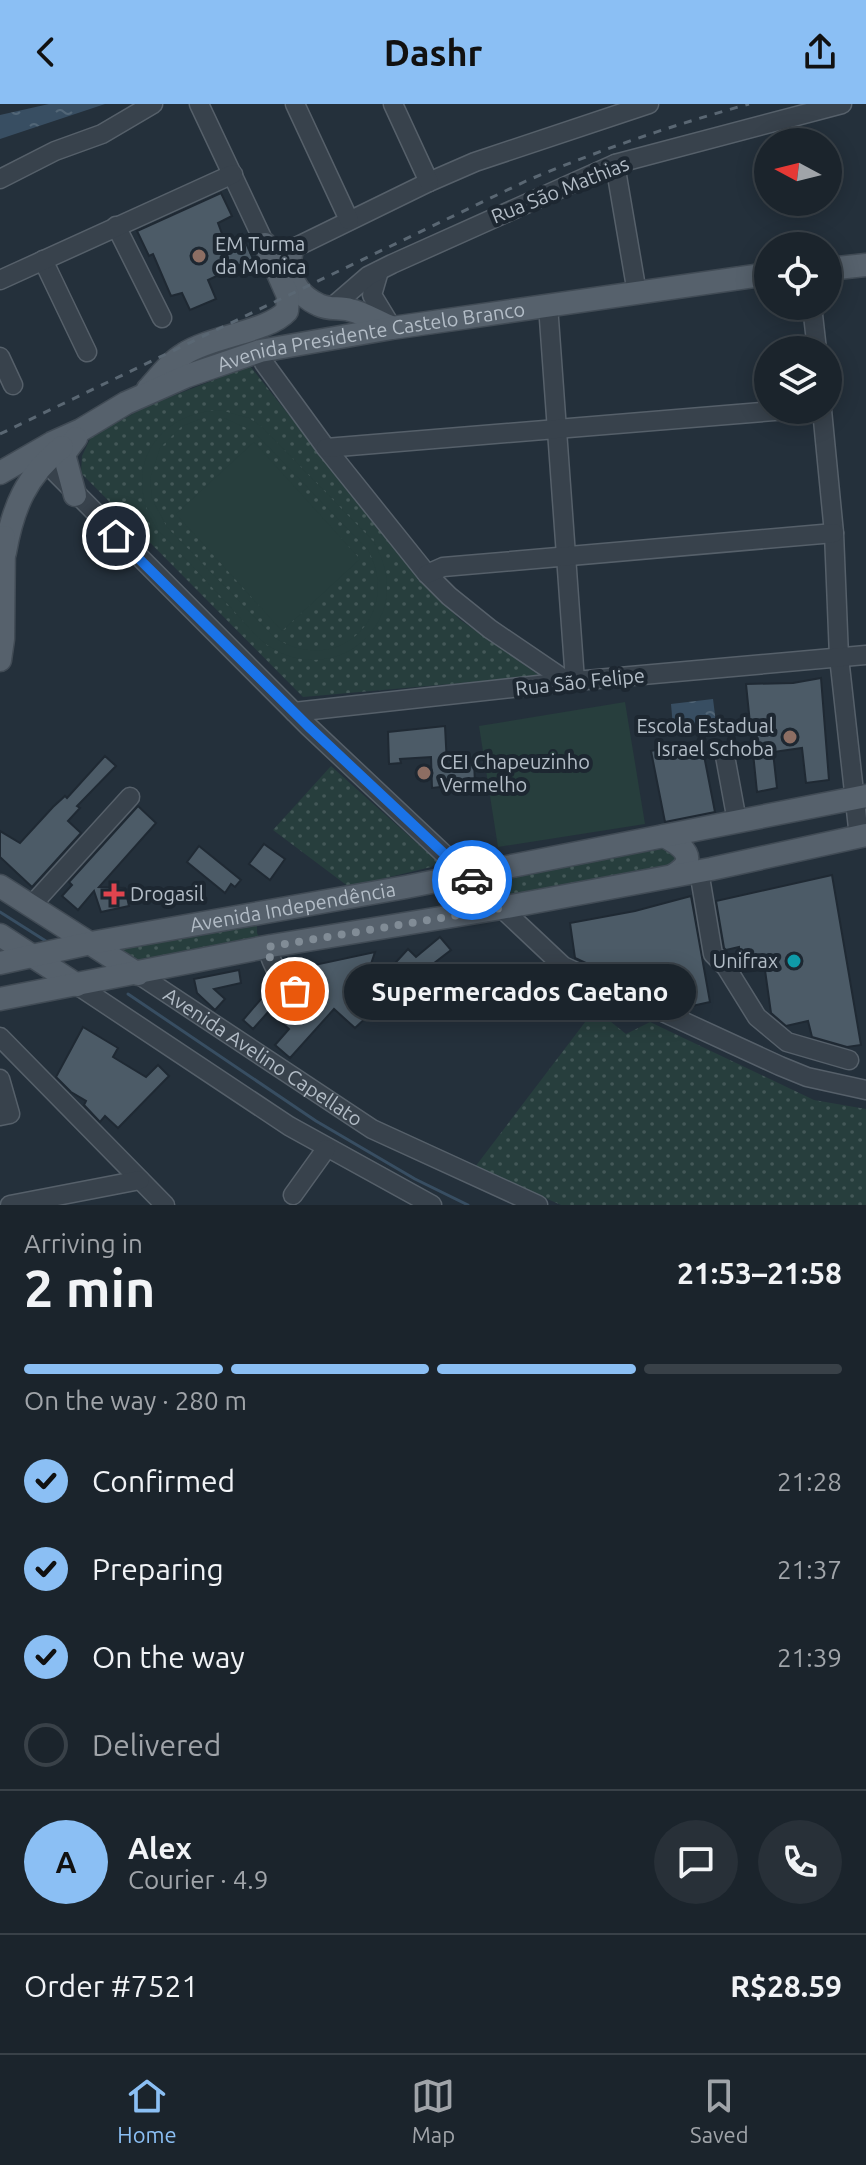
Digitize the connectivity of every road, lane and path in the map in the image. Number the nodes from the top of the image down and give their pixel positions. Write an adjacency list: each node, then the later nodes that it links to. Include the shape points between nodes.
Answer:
1 (153, 104): 9 (street, via 102,134)
2 (199, 104): 8 (street)
3 (295, 104): 11 (street)
4 (393, 104): 10 (street)
5 (649, 104): 10 (street, via 518,146)
6 (842, 104): 7 (street, Rua São Mathias)
7 (615, 164): 18 (street, Rua São Mathias); 21 (street)
8 (233, 174): 12 (street); 13 (street)
9 (0, 179)
10 (429, 182): 11 (street)
11 (349, 220): 14 (street)
12 (116, 226): 15 (street); 24 (street)
13 (265, 244): 14 (street); 30 (main road, via 288,296 287,311 275,321 185,352)
14 (292, 249): 23 (main road, via 289,268 294,284 319,305)
15 (43, 260): 20 (street); 27 (street)
16 (866, 265): 17 (main road)
17 (842, 268)
18 (379, 271): 23 (street, Rua São Mathias); 25 (street, via 372,295)
19 (754, 276): 21 (main road, Avenida Presidente Castelo Branco)
20 (0, 280)
21 (637, 293): 22 (main road, Avenida Presidente Castelo Branco)
22 (548, 305): 25 (main road, Avenida Presidente Castelo Branco); 34 (street)
23 (331, 308): 25 (main road, via 351,310)
24 (162, 318)
25 (392, 328): 26 (main road, Avenida Presidente Castelo Branco)
26 (260, 351): 30 (main road, Avenida Presidente Castelo Branco); 35 (street)
27 (87, 352)
28 (0, 357): 29 (street)
29 (13, 385)
30 (143, 395): 33 (main road, Avenida Presidente Castelo Branco)
31 (754, 413): 34 (street)
32 (823, 424): 41 (street)
33 (81, 430): 36 (main road, Avenida Presidente Castelo Branco); 39 (main road, via 64,454)
34 (558, 430): 35 (street); 43 (street)
35 (326, 448): 44 (street)
36 (48, 452): 37 (main road); 38 (main road); 39 (street)
37 (0, 473)
38 (24, 491): 39 (street, via 47,483); 42 (main road)
39 (75, 495): 49 (street)
40 (0, 513): 42 (main road)
41 (834, 533): 43 (street); 46 (street)
42 (5, 552): 47 (main road)
43 (565, 555): 44 (street, via 443,567); 48 (street)
44 (427, 574): 48 (street, via 490,629)
45 (866, 655): 46 (street, Rua São Felipe)
46 (839, 657): 48 (street, Rua São Felipe); 52 (street)
47 (0, 660)
48 (571, 682): 49 (street, Rua São Felipe)
49 (294, 712): 58 (street)
50 (725, 756): 53 (street)
51 (130, 797): 63 (street)
52 (860, 797): 53 (main road, Avenida Independência); 56 (street)
53 (737, 821): 54 (main road, Avenida Independência)
54 (707, 828): 55 (main road, Avenida Independência); 57 (main road, via 699,853)
55 (664, 836): 58 (main road, Avenida Independência); 59 (main road, via 685,851 686,864)
56 (862, 836): 57 (main road, Avenida Independência)
57 (705, 870): 59 (main road, Avenida Independência); 76 (street, via 713,954 757,1017 787,1042)
58 (465, 873): 61 (main road, Avenida Independência); 64 (street)
59 (674, 875): 64 (main road, Avenida Independência)
60 (0, 886): 63 (main road, Avenida Avelino Capellato)
61 (406, 887): 62 (main road, Avenida Independência); 65 (main road, via 434,889 441,898 439,914)
62 (311, 904): 67 (main road, Avenida Independência); 68 (main road, via 264,921)
63 (31, 906): 67 (main road, Avenida Avelino Capellato)
64 (501, 908): 65 (main road, Avenida Independência); 79 (street, via 577,974 807,1077)
65 (432, 919): 68 (main road, Avenida Independência)
66 (0, 935): 69 (main road)
67 (91, 943): 69 (main road, Avenida Independência); 71 (main road, Avenida Avelino Capellato)
68 (269, 947): 71 (main road, Avenida Independência); 73 (street, via 273,969)
69 (33, 956): 70 (main road, Avenida Independência); 72 (main road)
70 (0, 963)
71 (138, 974): 72 (main road, Avenida Independência); 87 (street, Avenida Avelino Capellato, via 372,1129)
72 (77, 985): 74 (main road, Avenida Independência); 81 (street, Avenida Avelino Capellato)
73 (295, 991)
74 (0, 999)
75 (0, 1037): 77 (street)
76 (849, 1060)
77 (33, 1071): 78 (street); 82 (street)
78 (3, 1088): 80 (street, via 10,1114)
79 (866, 1090)
80 (0, 1116)
81 (326, 1149): 83 (street); 86 (street, Avenida Avelino Capellato)
82 (140, 1180): 84 (street); 85 (street)
83 (293, 1195)
84 (10, 1205)
85 (165, 1205)
86 (432, 1205)
87 (538, 1205)

